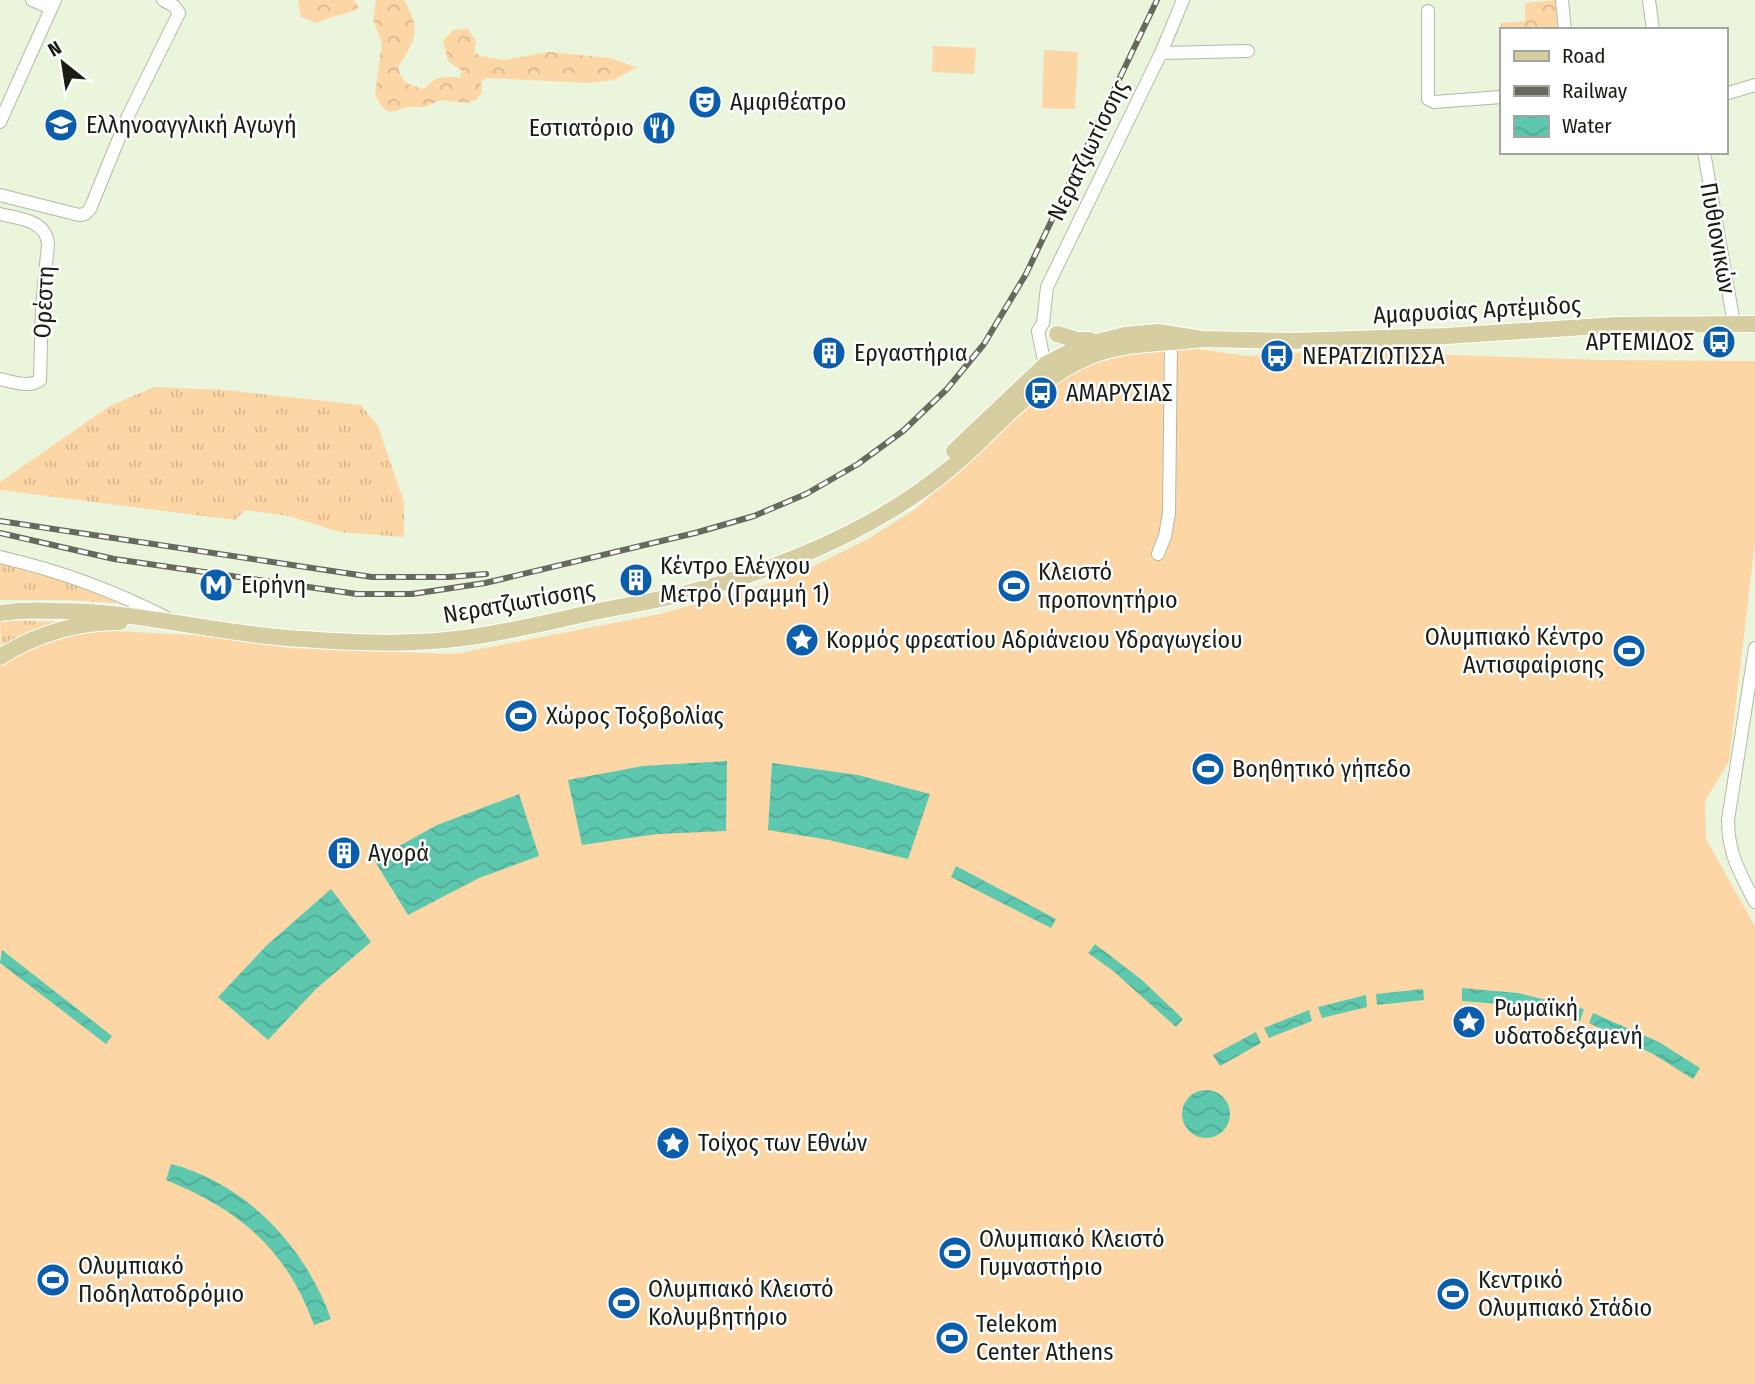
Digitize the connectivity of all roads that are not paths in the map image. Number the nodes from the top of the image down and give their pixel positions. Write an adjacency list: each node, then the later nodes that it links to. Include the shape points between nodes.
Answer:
1 (32, 0): 6 (street)
2 (163, 0): 17 (street, via 179,10 90,209 79,215)
3 (1183, 0): 11 (street, Νερατζιωτίσσης)
4 (1562, 0): 8 (street)
5 (1649, 0): 9 (street)
6 (53, 4): 15 (street)
7 (1428, 11): 14 (street, via 1428,99)
8 (1564, 28)
9 (1653, 28)
10 (1248, 51): 11 (street)
11 (1161, 52): 19 (street, Νερατζιωτίσσης, via 1050,280)
12 (1755, 85): 13 (street)
13 (1727, 93)
14 (1500, 97)
15 (0, 122)
16 (1703, 154): 20 (street, Πυθιονικών)
17 (0, 195)
18 (0, 214): 28 (street, Ορέστη, via 41,226 48,244 40,380 27,384)
19 (1043, 323): 23 (street); 27 (street, Νερατζιωτίσσης, via 1039,339)
20 (1734, 324): 21 (main road, Αμαρυσίας Αρτέμιδος); 25 (main road, Αμαρυσίας Αρτέμιδος, via 1616,324 1291,341)
21 (1755, 324)
22 (1134, 333): 24 (main road, Νερατζιωτίσσης); 25 (main road, Αμαρυσίας Αρτέμιδος, via 1172,332)
23 (1058, 334): 24 (main road, via 1077,340); 27 (street)
24 (1103, 339): 27 (main road, Νερατζιωτίσσης, via 1072,349)
25 (1202, 339): 26 (main road, Αμαρυσίας Αρτέμιδος)
26 (1171, 343): 27 (main road, Αμαρυσίας Αρτέμιδος, via 1108,351); 29 (street, via 1169,513)
27 (1053, 365): 33 (main road, Νερατζιωτίσσης, via 951,467 883,517 809,552 693,591 480,635 418,642 289,638)
28 (0, 379)
29 (1158, 554)
30 (0, 557): 33 (street, Νερατζιωτίσσης, via 78,580)
31 (3, 611): 32 (main road, Νερατζιωτίσσης, via 83,611)
32 (156, 619): 33 (main road, Νερατζιωτίσσης); 35 (main road, via 75,626)
33 (173, 622)
34 (1755, 648): 36 (street, via 1728,835 1733,859)
35 (0, 657)
36 (1755, 902)

